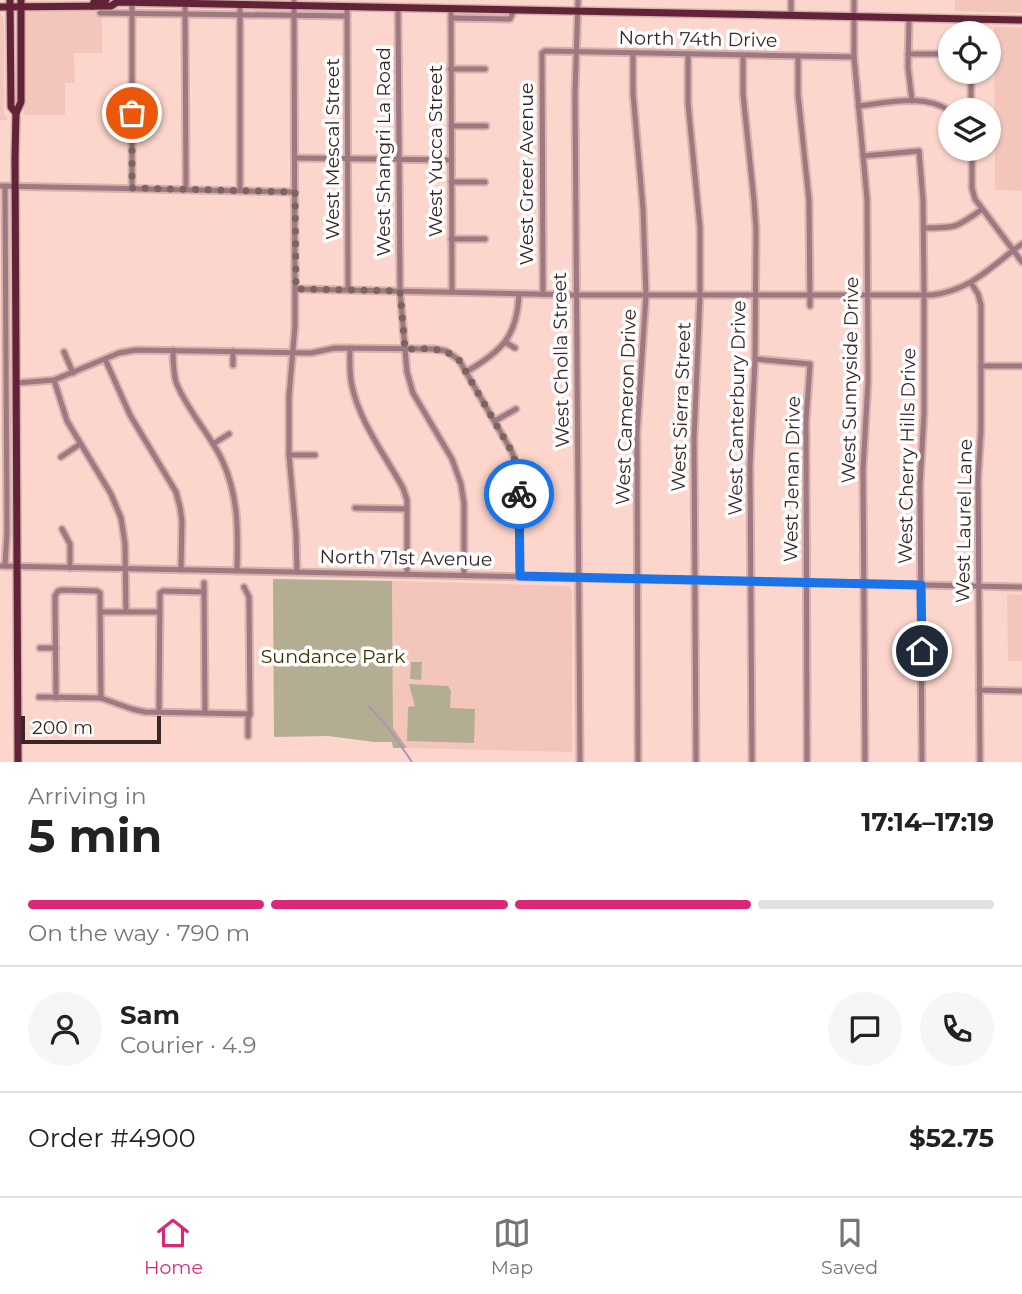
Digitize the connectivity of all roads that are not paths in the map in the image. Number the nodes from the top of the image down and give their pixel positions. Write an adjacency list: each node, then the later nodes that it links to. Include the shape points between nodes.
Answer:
1 (106, 0): 12 (main road)
2 (578, 0): 18 (street, West Cholla Street)
3 (791, 0): 23 (street)
4 (854, 0): 25 (street, West Sunnyside Drive)
5 (116, 1): 6 (main road); 12 (main road, via 111,6)
6 (132, 3): 10 (main road); 20 (street)
7 (294, 3): 11 (main road); 17 (main road); 24 (street)
8 (9, 4): 9 (main road); 13 (main road); 40 (main road)
9 (21, 4): 12 (main road); 41 (main road)
10 (185, 4): 11 (main road); 21 (street)
11 (240, 5): 22 (street)
12 (92, 6)
13 (0, 7)
14 (398, 8): 15 (main road); 17 (main road); 51 (street, West Shangri La Road)
15 (450, 9): 16 (main road); 26 (street, West Yucca Street)
16 (514, 10): 18 (main road); 26 (street, via 510,19)
17 (347, 11): 24 (street); 50 (street, West Mescal Street)
18 (579, 12): 23 (main road); 30 (street, West Cholla Street)
19 (100, 13): 20 (street)
20 (132, 13): 21 (street); 58 (street)
21 (185, 14): 22 (street); 59 (street)
22 (240, 15): 24 (street); 60 (street)
23 (791, 15): 25 (main road)
24 (294, 16): 49 (street)
25 (854, 17): 27 (main road); 37 (street, West Sunnyside Drive)
26 (450, 18): 38 (street, West Yucca Street)
27 (909, 18): 28 (main road); 33 (street)
28 (1022, 20)
29 (542, 52): 30 (street, North 74th Drive); 75 (street, West Greer Avenue)
30 (577, 52): 31 (street, North 74th Drive); 76 (street, West Cholla Street)
31 (634, 53): 32 (street, North 74th Drive); 77 (street, West Cameron Drive)
32 (688, 54): 35 (street, North 74th Drive); 78 (street, West Sierra Street)
33 (908, 54): 34 (street); 42 (street)
34 (938, 54)
35 (743, 55): 36 (street, North 74th Drive); 79 (street, West Canterbury Drive, via 755,211)
36 (798, 56): 37 (street, North 74th Drive); 80 (street)
37 (854, 57): 44 (street, West Sunnyside Drive)
38 (450, 69): 39 (street); 46 (street, West Yucca Street)
39 (485, 69)
40 (10, 85): 41 (main road); 45 (main road, via 10,107)
41 (21, 85): 45 (main road)
42 (912, 101): 43 (street); 44 (street)
43 (938, 105)
44 (858, 106): 48 (street, West Sunnyside Drive)
45 (16, 113): 57 (main road)
46 (451, 126): 47 (street); 52 (street, West Yucca Street)
47 (486, 126)
48 (863, 156): 63 (street, West Cherry Hills Drive, via 919,151); 81 (street, West Sunnyside Drive)
49 (295, 158): 50 (street); 61 (street)
50 (348, 158): 51 (street); 71 (street, West Mescal Street)
51 (400, 159): 52 (street); 72 (street, West Shangri La Road)
52 (451, 160): 55 (street, West Yucca Street)
53 (972, 161): 62 (street, via 972,188)
54 (485, 181): 55 (street)
55 (451, 182): 64 (street, West Yucca Street)
56 (3, 186): 57 (street); 106 (street)
57 (15, 186): 58 (street); 100 (main road)
58 (132, 188): 59 (street)
59 (186, 189): 60 (street)
60 (240, 190): 61 (street)
61 (295, 192): 70 (street)
62 (981, 209): 63 (street, via 957,226); 67 (street)
63 (923, 229): 82 (street, West Cherry Hills Drive)
64 (452, 239): 65 (street); 73 (street, West Yucca Street)
65 (485, 239)
66 (1022, 244): 67 (street)
67 (1013, 250): 68 (street); 69 (street)
68 (1022, 262)
69 (971, 283): 82 (street, via 950,292); 95 (street, West Laurel Lane, via 980,298)
70 (296, 289): 71 (street); 91 (street)
71 (348, 290): 72 (street)
72 (400, 291): 73 (street); 87 (street, West Shangri La Road)
73 (452, 292): 74 (street)
74 (519, 294): 75 (street); 84 (street, via 516,320)
75 (542, 295): 76 (street)
76 (576, 295): 77 (street); 124 (street, West Cholla Street)
77 (646, 295): 78 (street); 125 (street, West Cameron Drive, via 637,433)
78 (700, 295): 79 (street); 126 (street, West Sierra Street)
79 (755, 295): 80 (street); 93 (street, West Canterbury Drive)
80 (811, 295): 81 (street); 83 (street)
81 (868, 295): 82 (street); 130 (street, West Sunnyside Drive)
82 (924, 295): 131 (street, West Cherry Hills Drive)
83 (810, 306)
84 (505, 342): 86 (street); 97 (street)
85 (349, 348): 87 (street); 91 (street); 112 (street, via 356,401 403,488)
86 (515, 348)
87 (405, 349): 97 (street, via 446,351); 122 (street, West Shangri La Road, via 410,386 452,459 461,484)
88 (173, 350): 89 (street); 92 (street, via 130,351); 105 (street, via 179,388)
89 (233, 351): 91 (street); 94 (street)
90 (64, 352): 98 (street)
91 (294, 352): 108 (street)
92 (105, 359): 98 (street); 118 (street, via 137,428 176,492 182,521)
93 (755, 359): 127 (street, West Canterbury Drive); 129 (street, West Jenan Drive, via 810,364)
94 (233, 365)
95 (981, 366): 96 (street); 132 (street, West Laurel Lane)
96 (1022, 366)
97 (466, 372): 102 (street)
98 (73, 373): 99 (street)
99 (54, 380): 100 (street); 104 (street, via 64,415)
100 (16, 383): 107 (main road)
101 (516, 409): 102 (street)
102 (495, 421): 123 (street, via 517,467)
103 (229, 434): 105 (street)
104 (80, 444): 110 (street); 117 (street, via 121,518)
105 (214, 444): 119 (street, via 235,500)
106 (3, 447): 107 (street); 114 (street, via 6,549)
107 (16, 447): 115 (main road)
108 (289, 455): 109 (street); 120 (street)
109 (315, 455)
110 (61, 457)
111 (355, 509): 112 (street)
112 (407, 509): 121 (street)
113 (62, 529): 116 (street, via 70,544)
114 (2, 566): 115 (street, North 71st Avenue)
115 (17, 566): 116 (street, North 71st Avenue); 150 (main road)
116 (70, 568): 117 (street, North 71st Avenue)
117 (126, 569): 118 (street, North 71st Avenue); 137 (street)
118 (181, 570): 119 (street, North 71st Avenue)
119 (237, 571): 120 (street, North 71st Avenue)
120 (297, 572): 121 (street, North 71st Avenue)
121 (407, 574): 122 (street, North 71st Avenue)
122 (464, 575): 123 (street, North 71st Avenue)
123 (520, 576): 124 (street, North 71st Avenue)
124 (579, 578): 125 (street, North 71st Avenue); 151 (street, West Cholla Street)
125 (637, 579): 126 (street, North 71st Avenue); 152 (street, West Cameron Drive)
126 (695, 581): 127 (street, North 71st Avenue); 153 (street, West Sierra Street)
127 (750, 582): 129 (street, North 71st Avenue); 154 (street, West Canterbury Drive)
128 (204, 583): 135 (street)
129 (806, 583): 130 (street, North 71st Avenue); 155 (street, West Jenan Drive)
130 (863, 584): 131 (street, North 71st Avenue); 156 (street, West Sunnyside Drive)
131 (921, 585): 132 (street, North 71st Avenue); 157 (street, West Cherry Hills Drive)
132 (979, 586): 134 (street, North 71st Avenue); 141 (street, West Laurel Lane)
133 (244, 587): 148 (street, via 249,597)
134 (1022, 587)
135 (204, 592): 138 (street, via 163,591); 147 (street)
136 (101, 612): 137 (street); 140 (street, via 97,591 58,592); 145 (street)
137 (126, 612): 138 (street)
138 (159, 612): 146 (street)
139 (40, 648): 140 (street)
140 (56, 648): 144 (street)
141 (979, 690): 142 (street); 158 (street, West Laurel Lane)
142 (1022, 691)
143 (39, 697): 144 (street)
144 (56, 698): 145 (street)
145 (101, 698): 146 (street, via 141,712)
146 (159, 712): 147 (street)
147 (205, 713): 148 (street)
148 (250, 714): 149 (street)
149 (248, 736)
150 (18, 762)
151 (580, 762)
152 (638, 762)
153 (696, 762)
154 (752, 762)
155 (807, 762)
156 (865, 762)
157 (922, 762)
158 (980, 762)

